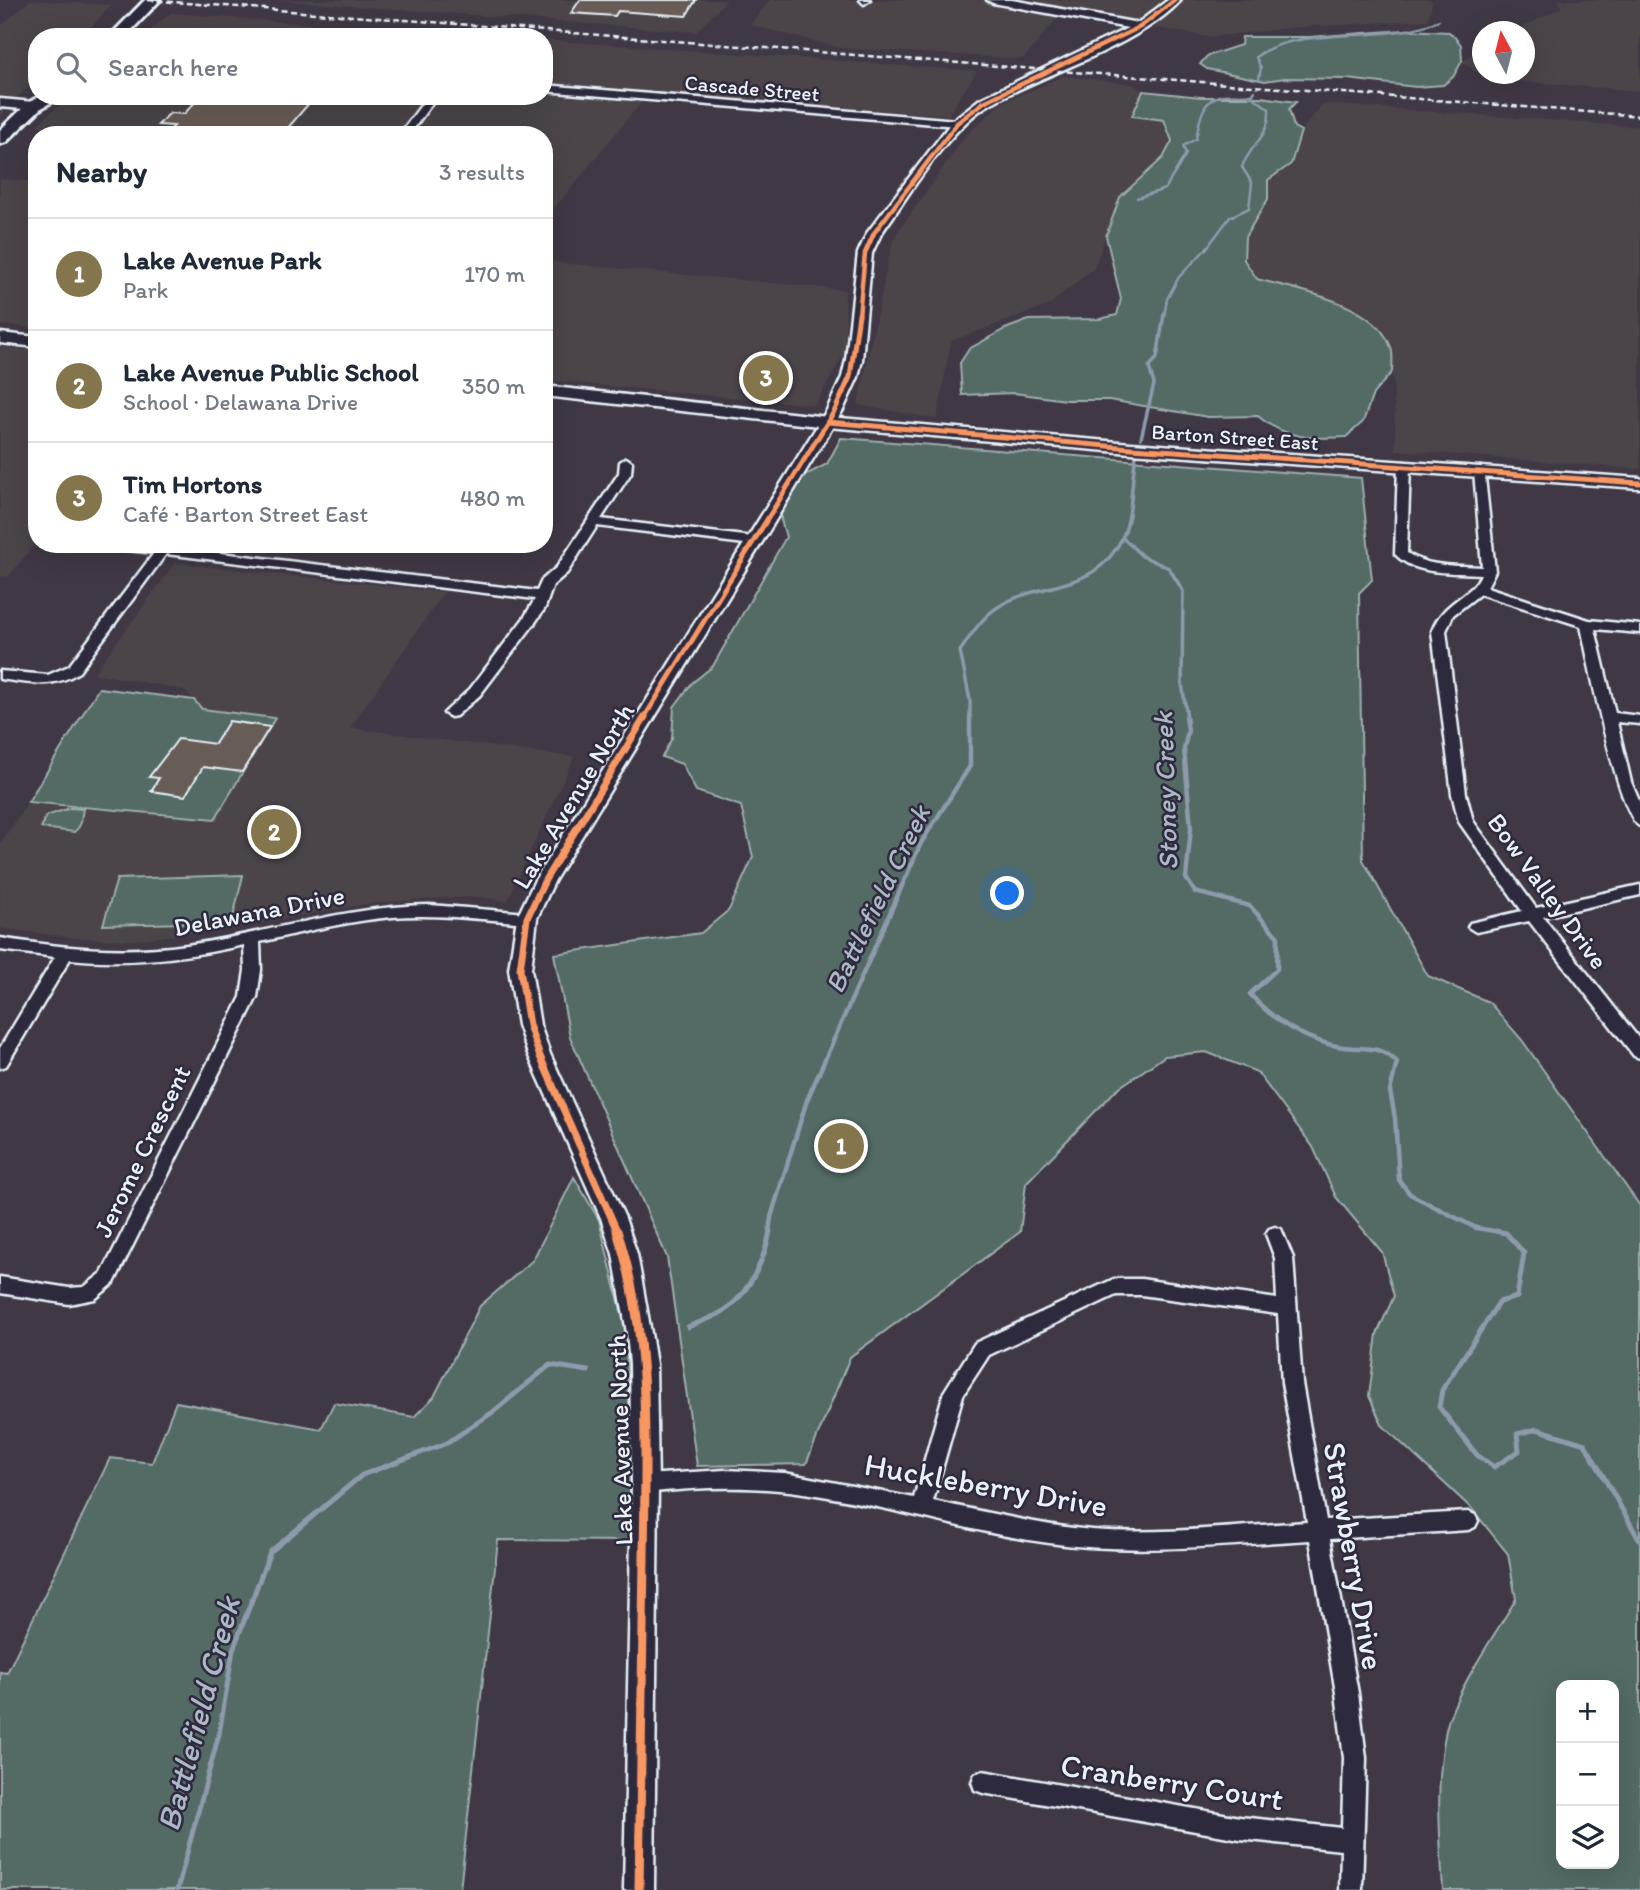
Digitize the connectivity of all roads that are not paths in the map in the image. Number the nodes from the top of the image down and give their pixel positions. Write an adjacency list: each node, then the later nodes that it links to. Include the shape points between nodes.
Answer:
1 (136, 0): 6 (main road)
2 (153, 0): 7 (main road)
3 (993, 0): 5 (street)
4 (1175, 0): 5 (street, Lake Avenue North)
5 (1140, 27): 13 (street, Lake Avenue North, via 984,102)
6 (108, 28)
7 (125, 28)
8 (553, 89): 13 (street, Cascade Street)
9 (28, 101): 10 (street)
10 (0, 103)
11 (33, 105): 15 (main road)
12 (426, 105): 14 (street)
13 (957, 123): 21 (street, Lake Avenue North, via 874,233 865,253 850,377)
14 (411, 126)
15 (0, 139)
16 (0, 328): 17 (main road)
17 (28, 331)
18 (0, 338): 19 (main road)
19 (28, 341)
20 (553, 392): 21 (main road, Barton Street East)
21 (828, 422): 23 (main road, Barton Street East); 27 (street, Lake Avenue North)
22 (626, 462): 26 (street, via 625,473)
23 (1404, 466): 24 (main road, Barton Street East); 30 (street, via 1401,554 1409,561 1429,565)
24 (1480, 471): 25 (main road, Barton Street East); 30 (street)
25 (1640, 483)
26 (593, 522): 27 (street); 32 (street, via 562,570 547,583)
27 (753, 541): 42 (street, Lake Avenue North, via 545,880)
28 (161, 553): 35 (street, via 65,676 47,680)
29 (180, 553): 32 (street)
30 (1489, 571): 31 (street, Bow Valley Drive)
31 (1479, 589): 33 (street); 41 (street, Bow Valley Drive, via 1451,607 1438,631 1459,794 1466,821)
32 (543, 596): 36 (street, via 475,692)
33 (1587, 624): 34 (street); 37 (street)
34 (1640, 629)
35 (0, 675)
36 (451, 713)
37 (1609, 718): 38 (street); 39 (street, via 1624,782)
38 (1640, 720)
39 (1640, 821)
40 (1640, 890): 41 (street)
41 (1532, 914): 43 (street); 47 (street, Bow Valley Drive)
42 (527, 918): 44 (street, Delawana Drive, via 413,910); 53 (street, Lake Avenue North, via 520,969 529,1026 625,1254 643,1364)
43 (1476, 927)
44 (252, 940): 46 (street, Delawana Drive, via 158,954); 51 (street, Jerome Crescent, via 249,997 108,1278 88,1294 69,1296)
45 (0, 944): 46 (street, Delawana Drive)
46 (66, 952): 49 (street)
47 (1633, 1037): 48 (street, Bow Valley Drive)
48 (1640, 1052)
49 (0, 1062)
50 (1275, 1234): 52 (street, Strawberry Drive, via 1284,1258)
51 (0, 1285)
52 (1288, 1308): 54 (street, via 1114,1287 982,1349 954,1392); 56 (street, Strawberry Drive, via 1292,1383)
53 (645, 1484): 54 (street, Huckleberry Drive, via 769,1480); 59 (street, Lake Avenue North)
54 (921, 1508): 56 (street, Huckleberry Drive, via 1094,1539 1156,1540)
55 (1468, 1521): 56 (street, Huckleberry Drive)
56 (1318, 1528): 58 (street, Strawberry Drive, via 1355,1758)
57 (983, 1782): 58 (street, Cranberry Court, via 1240,1828)
58 (1352, 1840): 60 (street, Strawberry Drive)
59 (639, 1890)
60 (1351, 1890)

